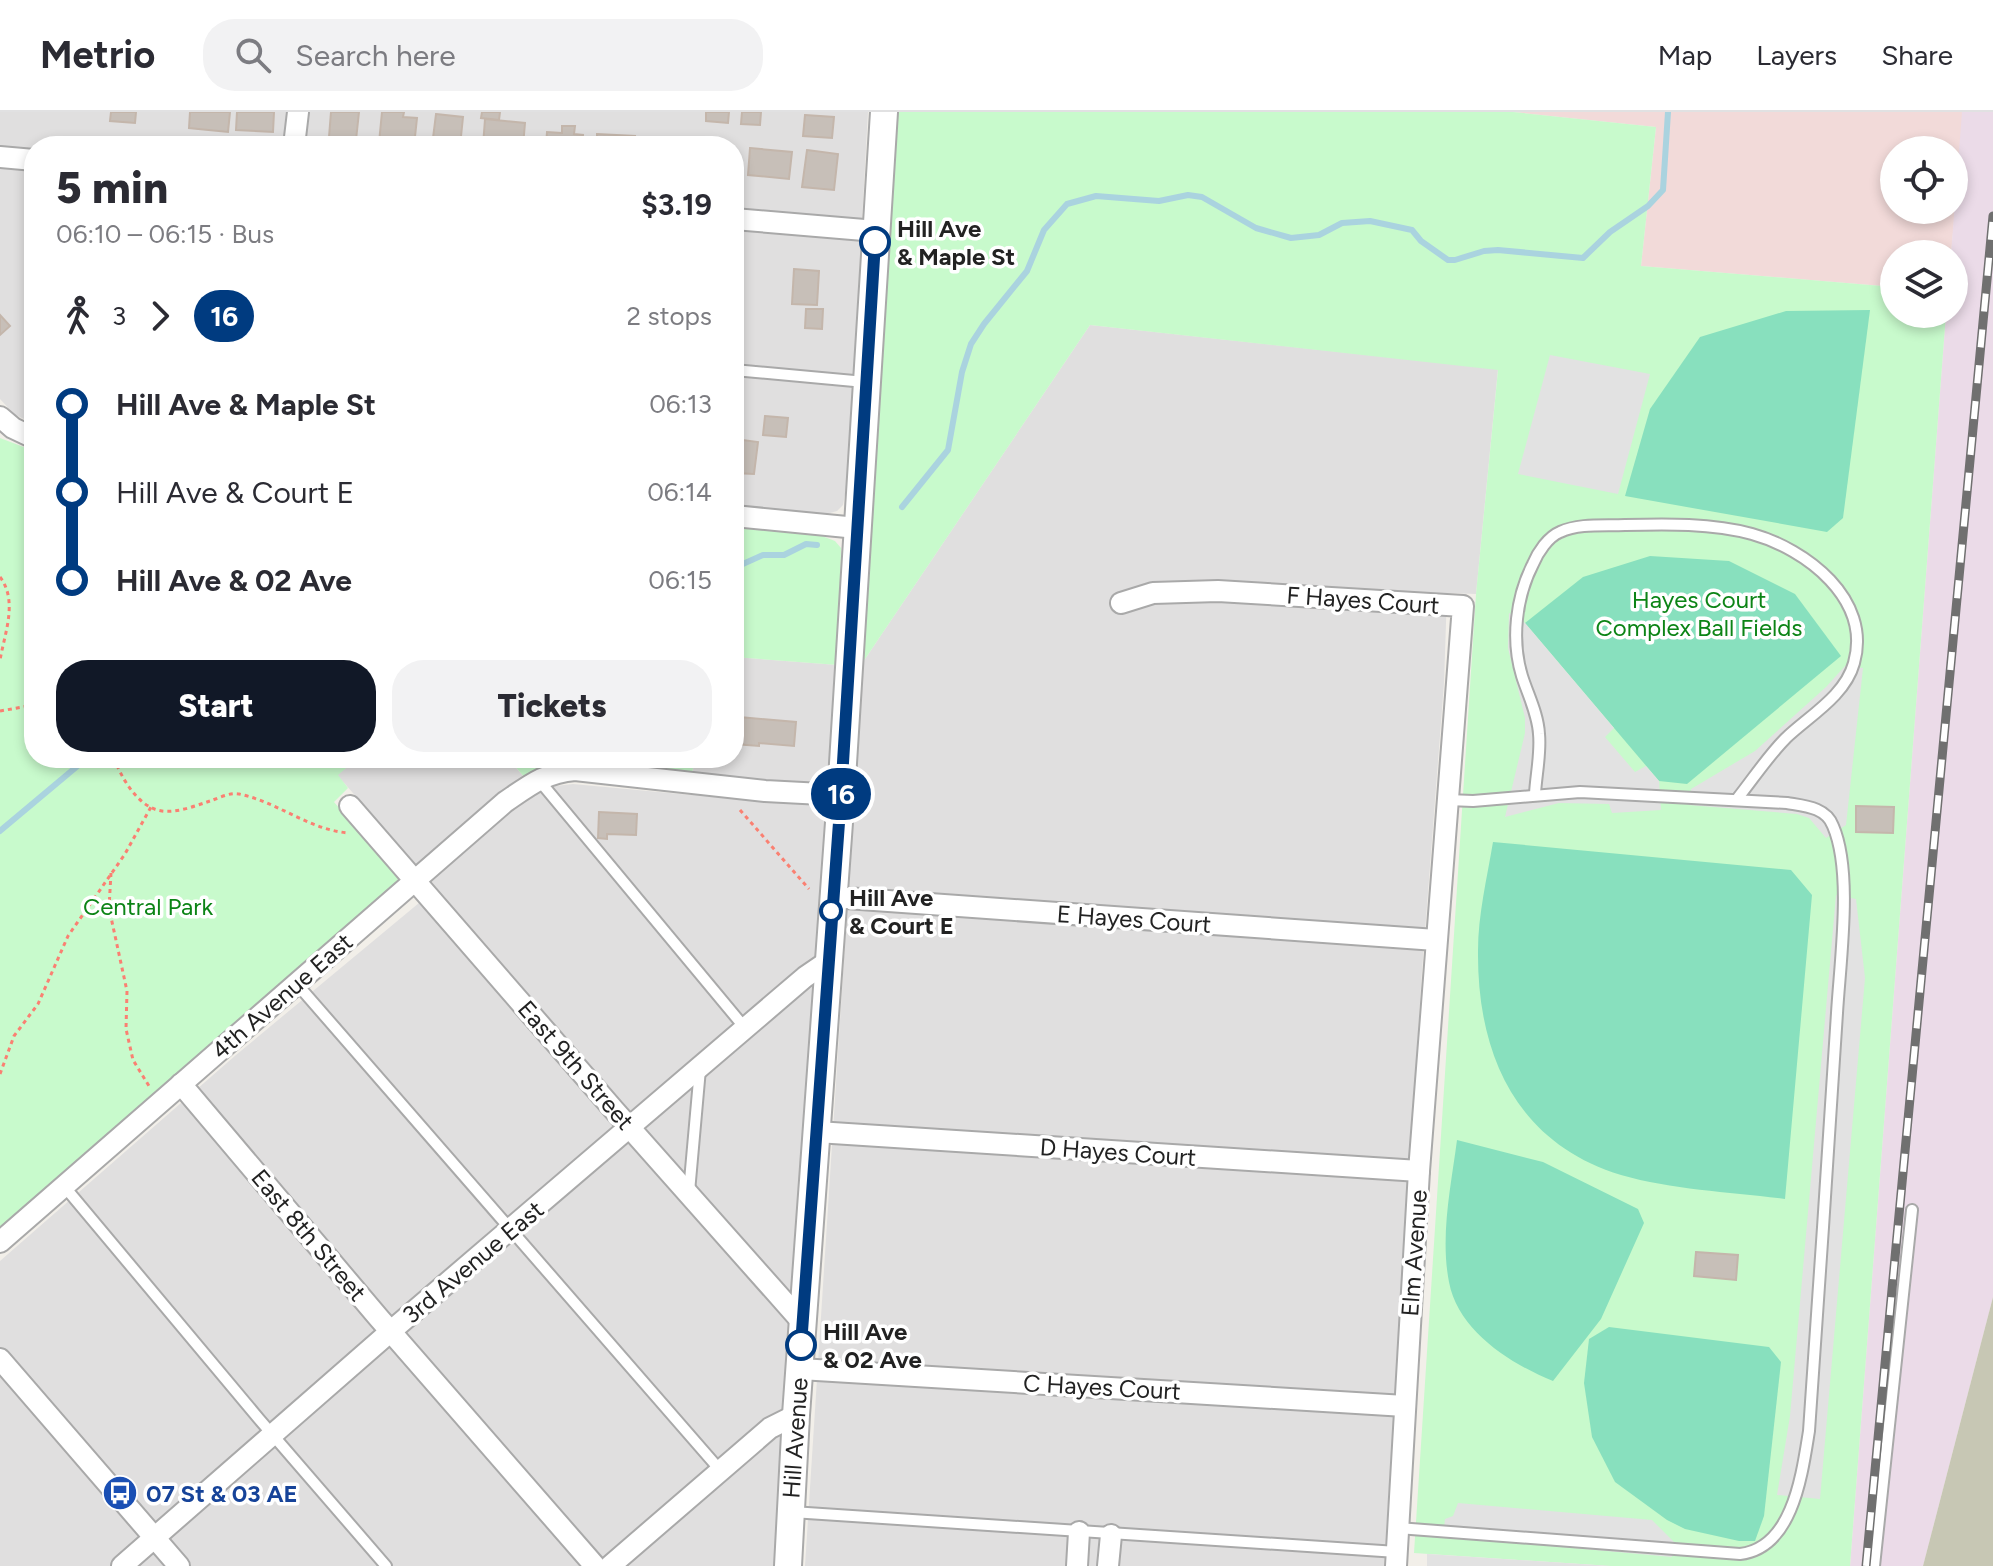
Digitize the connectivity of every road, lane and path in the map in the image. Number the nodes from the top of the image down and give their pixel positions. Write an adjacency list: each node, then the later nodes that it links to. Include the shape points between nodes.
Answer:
1 (298, 112): 3 (street)
2 (884, 112): 7 (street, Hill Avenue)
3 (295, 136)
4 (0, 157): 5 (street)
5 (24, 159)
6 (744, 220): 7 (street)
7 (876, 231): 9 (street, Hill Avenue)
8 (744, 371): 9 (lane)
9 (867, 382): 13 (street, Hill Avenue)
10 (0, 417): 11 (street)
11 (24, 433)
12 (744, 517): 13 (street)
13 (857, 528): 23 (street, Hill Avenue)
14 (0, 577): 16 (path, via 11,603)
15 (1121, 603): 25 (street, F Hayes Court, via 1153,593 1218,591 1463,606)
16 (0, 660)
17 (24, 707): 18 (path)
18 (0, 711)
19 (118, 768): 27 (path)
20 (538, 779): 21 (street, 4th Avenue East, via 575,770); 30 (street, 4th Avenue East); 35 (lane)
21 (720, 786): 23 (street, 4th Avenue East); 31 (path)
22 (1535, 794): 24 (lane); 24 (lane, via 1539,735 1517,652 1521,596 1532,564 1556,533 1576,526 1661,524 1729,530 1775,542 1829,577 1855,621 1854,664 1840,687 1785,739); 25 (lane)
23 (841, 795): 31 (street, Hill Avenue)
24 (1737, 799): 57 (lane, via 1800,805 1825,814 1839,843 1843,886 1809,1431 1802,1476 1788,1513 1768,1544 1740,1554)
25 (1448, 800): 32 (street, F Hayes Court)
26 (350, 806): 28 (street, East 9th Street)
27 (151, 807): 28 (path, via 188,809 234,792 312,825 342,833); 29 (path)
28 (373, 832): 30 (street, East 9th Street)
29 (111, 873): 37 (path, via 68,936); 39 (path, via 109,908 127,991 126,1029 133,1060)
30 (415, 882): 34 (street, 4th Avenue East); 40 (street, East 9th Street)
31 (821, 893): 32 (street, E Hayes Court); 33 (street, Hill Avenue)
32 (1436, 940): 42 (street, Elm Avenue)
33 (827, 962): 35 (street, 3rd Avenue East); 41 (street, Hill Avenue)
34 (297, 984): 38 (street, 4th Avenue East); 46 (lane)
35 (745, 1028): 36 (street, 3rd Avenue East)
36 (700, 1067): 40 (street, 3rd Avenue East); 44 (lane)
37 (0, 1071)
38 (181, 1084): 39 (street, 4th Avenue East); 49 (street, East 8th Street)
39 (160, 1102): 43 (street, 4th Avenue East)
40 (631, 1128): 44 (street, East 9th Street); 46 (street, 3rd Avenue East)
41 (817, 1132): 42 (street, D Hayes Court); 48 (street, Hill Avenue)
42 (1419, 1171): 52 (street, Elm Avenue)
43 (64, 1186): 47 (street, 4th Avenue East); 54 (lane)
44 (689, 1194): 48 (street, East 9th Street)
45 (1912, 1210): 70 (lane)
46 (511, 1229): 49 (street, 3rd Avenue East); 55 (lane)
47 (0, 1242)
48 (803, 1323): 51 (street, Hill Avenue)
49 (391, 1331): 54 (street, 3rd Avenue East); 65 (street, East 8th Street)
50 (0, 1359): 60 (street)
51 (800, 1369): 52 (street, C Hayes Court); 53 (street, Hill Avenue)
52 (1405, 1406): 57 (street, Elm Avenue)
53 (796, 1415): 55 (street, via 770,1428); 56 (street, Hill Avenue)
54 (272, 1434): 60 (street, 3rd Avenue East); 64 (lane)
55 (720, 1470): 66 (street)
56 (791, 1512): 58 (lane); 67 (street, Hill Avenue)
57 (1398, 1528): 61 (street, Elm Avenue)
58 (1079, 1532): 59 (lane); 68 (street)
59 (1111, 1535): 61 (lane); 69 (street)
60 (155, 1537): 62 (street, 3rd Avenue East); 63 (street)
61 (1396, 1559)
62 (122, 1566)
63 (179, 1566)
64 (386, 1566)
65 (595, 1566)
66 (610, 1566)
67 (788, 1566)
68 (1077, 1566)
69 (1108, 1566)
70 (1874, 1566)

